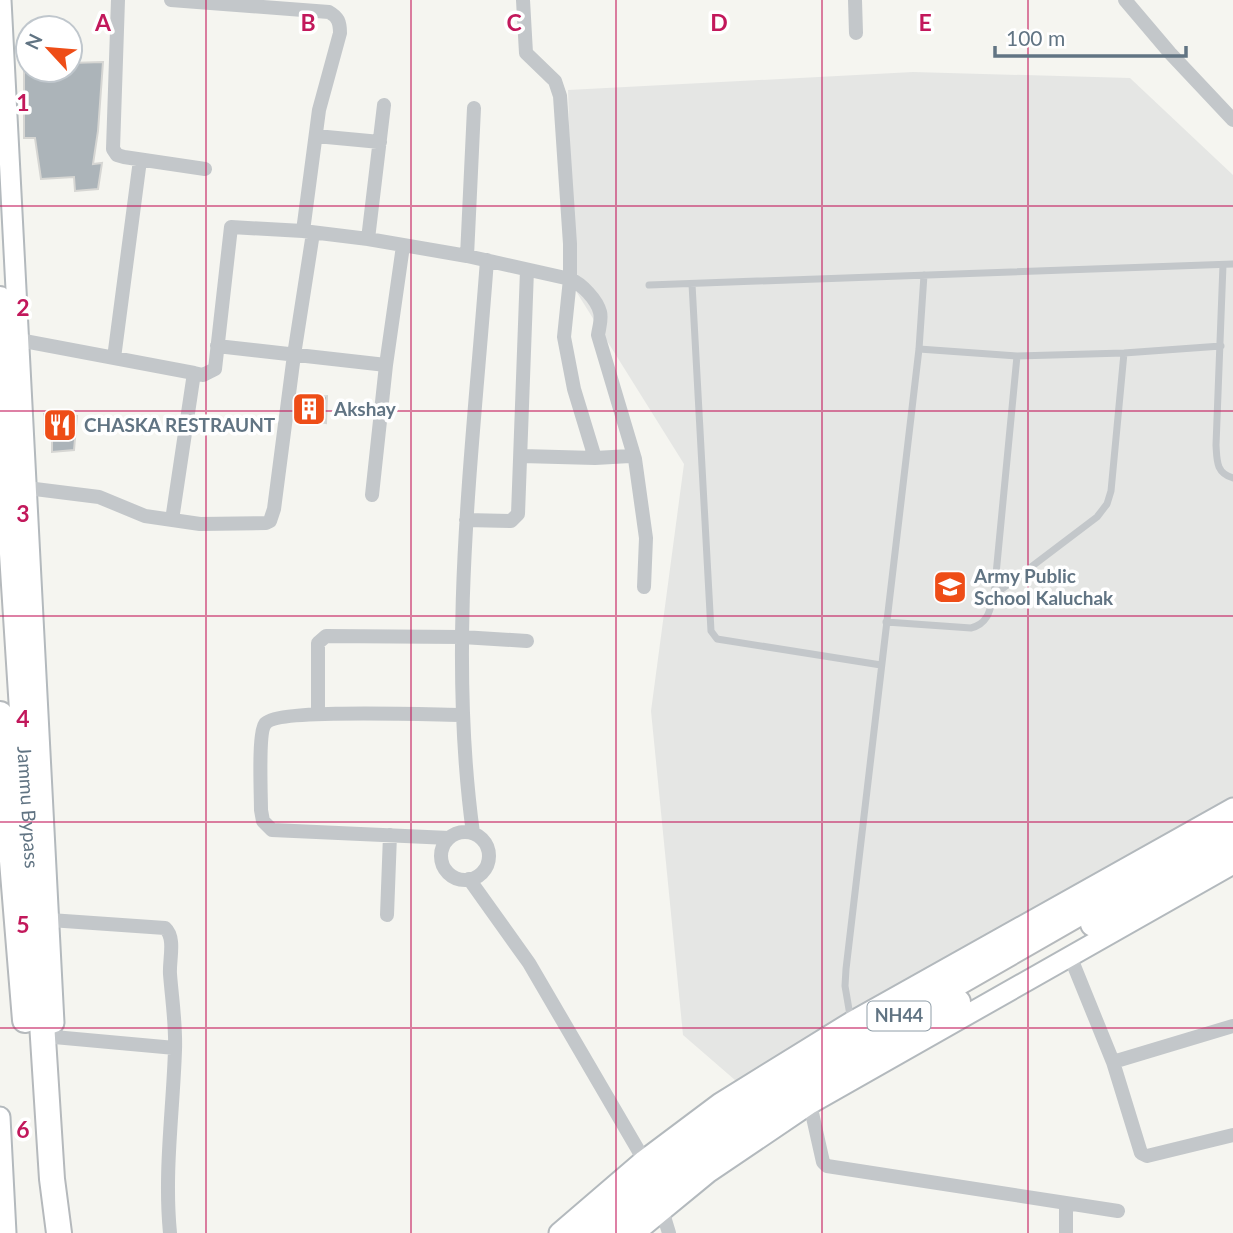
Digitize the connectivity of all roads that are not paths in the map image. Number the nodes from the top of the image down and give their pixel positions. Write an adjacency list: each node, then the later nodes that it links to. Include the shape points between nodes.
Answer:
1 (1, 0): 28 (street)
2 (118, 0): 13 (street, via 113,149 124,158)
3 (171, 0): 11 (street, via 336,15 340,33)
4 (523, 0): 24 (street, via 526,53 555,81 560,96)
5 (855, 0): 7 (street)
6 (1125, 0): 10 (street)
7 (856, 33)
8 (384, 105): 12 (street)
9 (474, 108): 18 (street)
10 (1233, 120)
11 (316, 136): 12 (street); 15 (street)
12 (380, 142): 16 (street)
13 (140, 160): 14 (street); 35 (street)
14 (205, 169)
15 (308, 232): 16 (street); 29 (street, via 231,227); 33 (street)
16 (368, 239): 17 (street)
17 (402, 246): 18 (street); 36 (street)
18 (467, 256): 19 (street)
19 (486, 260): 22 (street); 45 (street)
20 (1233, 264): 21 (lane)
21 (1223, 265): 23 (lane); 30 (lane)
22 (527, 270): 24 (street); 38 (street)
23 (924, 275): 25 (lane); 31 (lane)
24 (570, 279): 39 (street, via 564,337 573,389); 40 (street, via 580,285 601,314 598,335)
25 (692, 284): 26 (lane); 51 (lane, via 711,631 717,639)
26 (649, 285)
27 (0, 299): 80 (highway, Jammu Bypass, via 12,552)
28 (19, 340): 35 (street); 42 (street)
29 (217, 346): 33 (street); 37 (street, via 215,369 203,375)
30 (1221, 346): 32 (lane); 41 (lane, via 1217,461 1219,470)
31 (919, 349): 34 (lane); 48 (lane)
32 (1124, 353): 34 (lane); 47 (lane, via 1107,504 1097,517)
33 (294, 355): 36 (street); 44 (street, via 270,521 200,524)
34 (1017, 356): 47 (lane)
35 (114, 358): 37 (street)
36 (386, 365): 43 (street)
37 (194, 373): 44 (street)
38 (522, 456): 39 (street); 45 (street, via 515,519)
39 (595, 458): 40 (street)
40 (635, 459): 46 (street, via 646,538)
41 (1233, 478)
42 (27, 488): 44 (street, via 99,497 145,516); 64 (street)
43 (372, 495)
44 (172, 520)
45 (467, 520): 49 (street)
46 (644, 587)
47 (994, 595): 48 (lane, via 984,622 971,628)
48 (886, 622): 51 (lane)
49 (462, 637): 50 (street); 53 (street, via 321,638); 54 (street)
50 (527, 641)
51 (881, 665): 66 (lane, via 845,969)
52 (0, 714): 79 (highway, Jammu Bypass)
53 (318, 714): 54 (street); 58 (street, via 275,718 263,726 263,821 272,830)
54 (463, 715): 57 (street)
55 (1233, 808): 66 (street)
56 (1233, 825): 84 (highway, NH44, via 750,1102 665,1163)
57 (473, 833): 59 (street); 62 (street, via 485,842 489,857 483,871)
58 (390, 835): 59 (street); 63 (street)
59 (449, 838): 62 (street, via 442,851 443,866 454,877)
60 (1233, 846): 85 (highway, NH44, via 806,1089 712,1152)
61 (1233, 864): 65 (street)
62 (469, 879): 74 (street, via 529,963)
63 (387, 915)
64 (50, 920): 68 (street); 69 (street, via 169,931)
65 (1070, 956): 70 (street); 71 (street)
66 (852, 1022): 74 (street, via 720,1103)
67 (1233, 1026): 70 (street)
68 (54, 1037): 69 (street); 81 (street)
69 (175, 1048): 82 (street, via 168,1157)
70 (1113, 1062): 73 (street, via 1143,1155)
71 (810, 1104): 75 (street, via 827,1166); 76 (street)
72 (0, 1117): 78 (street)
73 (1233, 1135)
74 (644, 1160): 83 (street)
75 (1066, 1203): 77 (street); 88 (street)
76 (662, 1210): 86 (street); 87 (street)
77 (1118, 1211)
78 (6, 1233)
79 (42, 1233)
80 (59, 1233)
81 (71, 1233)
82 (170, 1233)
83 (559, 1233)
84 (582, 1233)
85 (612, 1233)
86 (635, 1233)
87 (669, 1233)
88 (1066, 1233)

